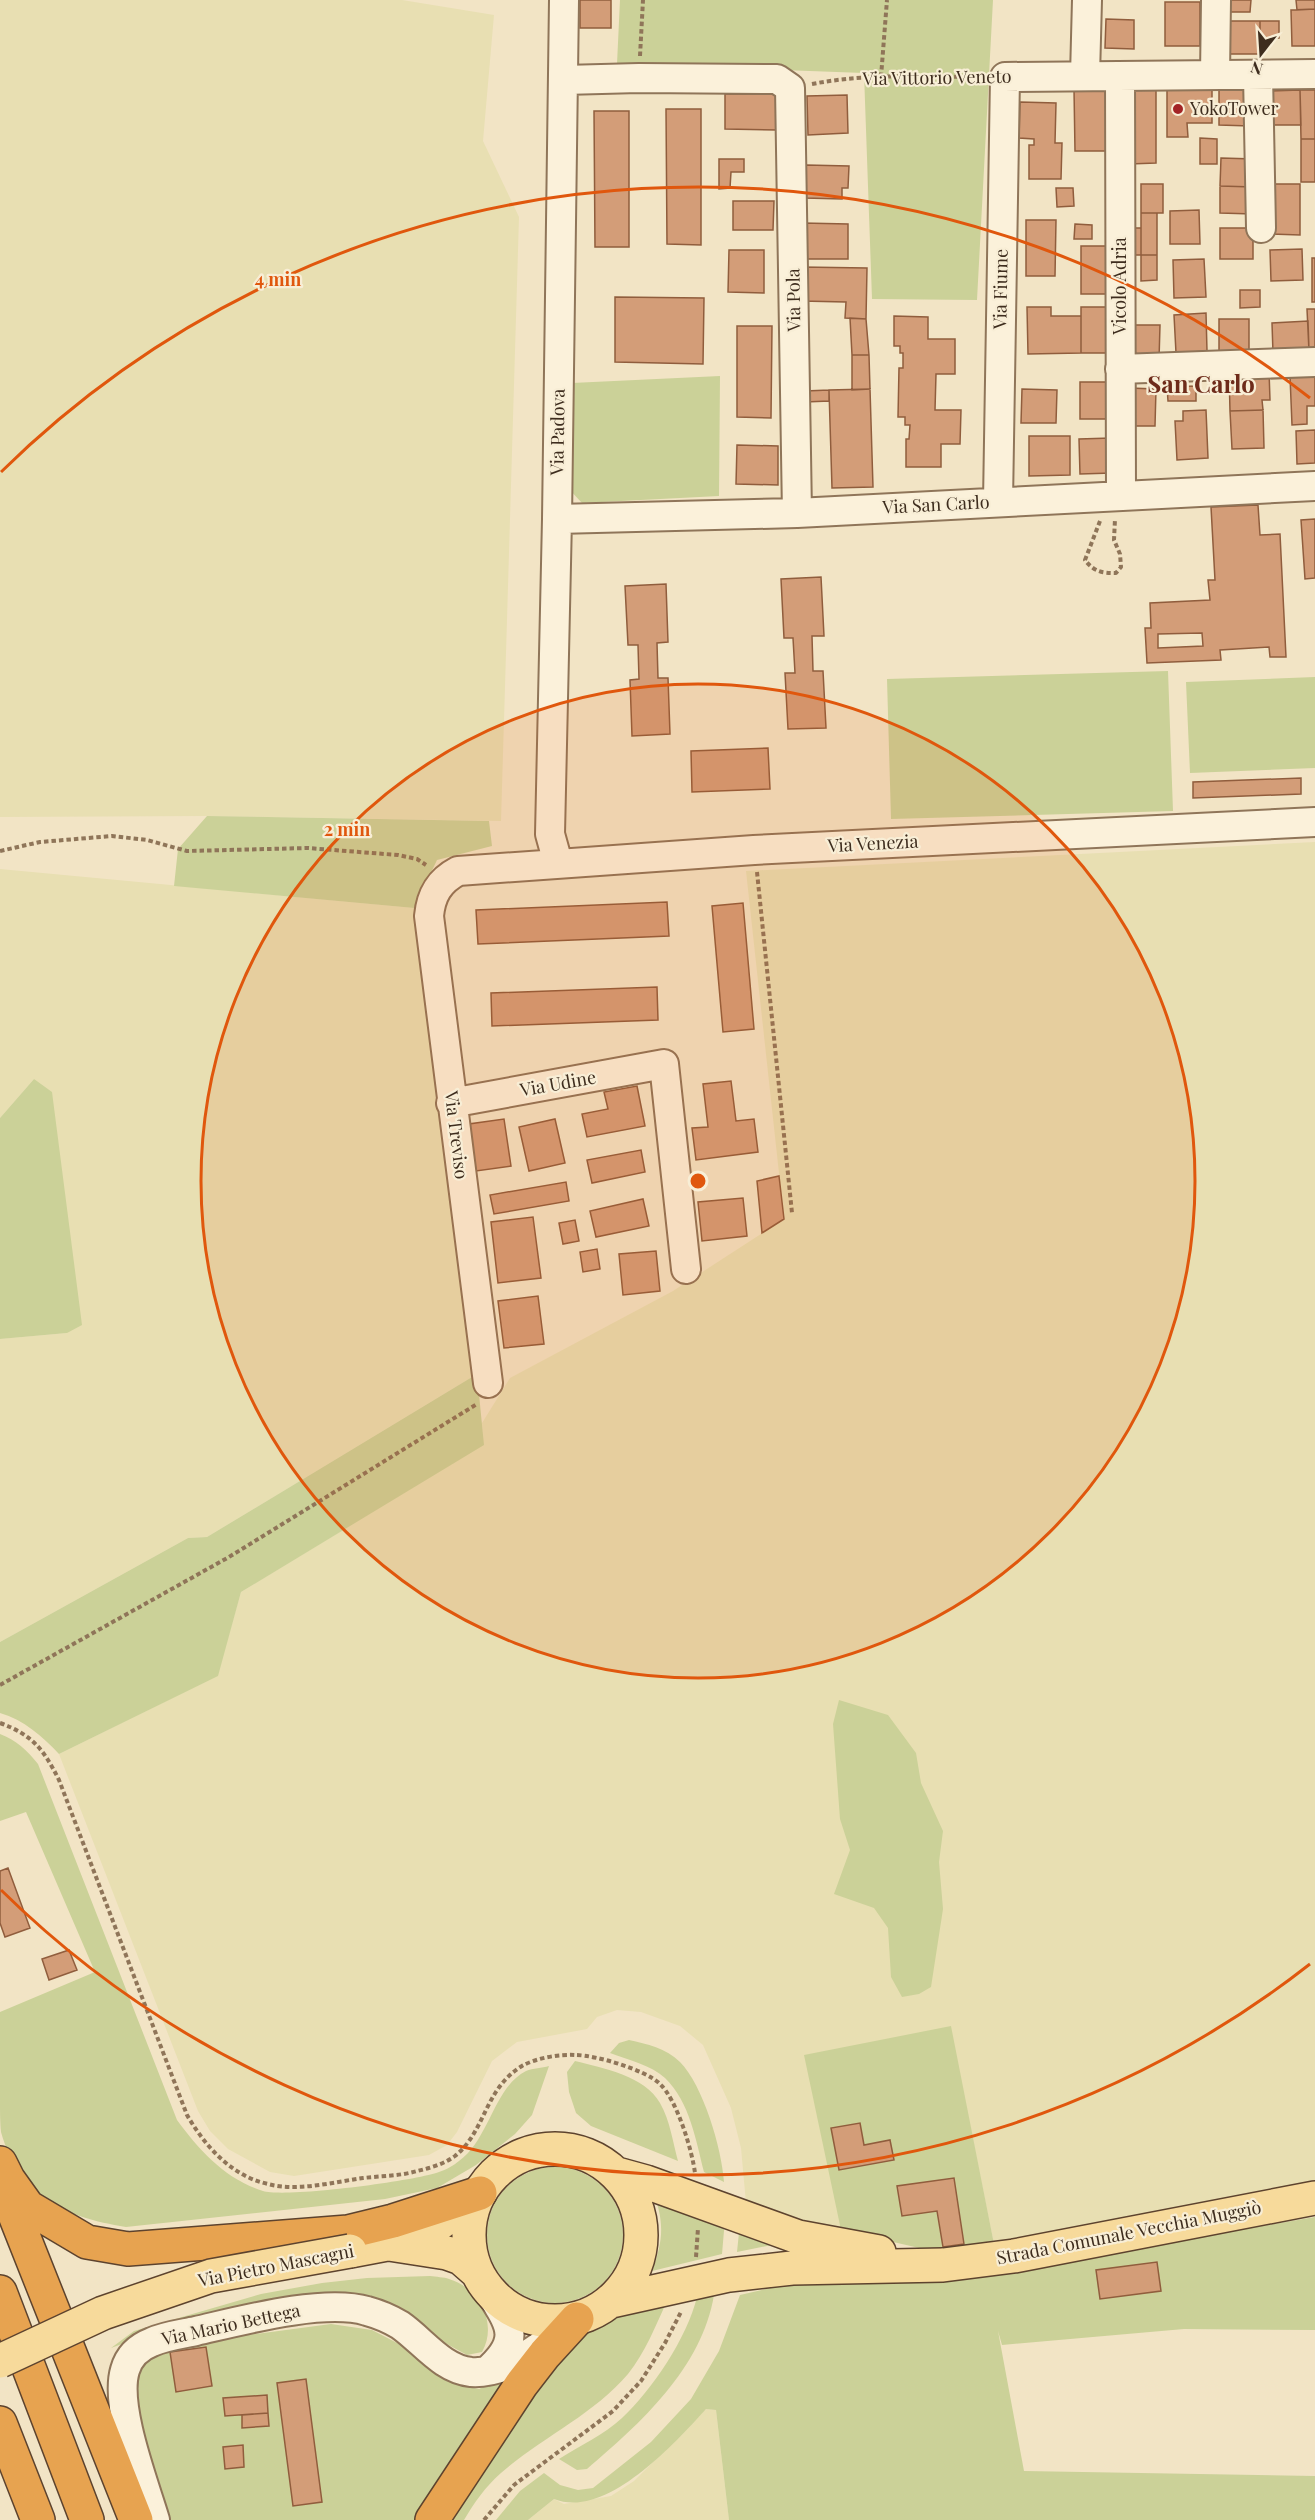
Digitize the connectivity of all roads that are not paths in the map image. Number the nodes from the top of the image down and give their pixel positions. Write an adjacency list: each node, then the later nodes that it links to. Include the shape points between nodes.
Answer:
1 (564, 0): 10 (street, Via Padova)
2 (1086, 0): 7 (street)
3 (1216, 0): 5 (street)
4 (1315, 74): 6 (street, Via Vittorio Veneto)
5 (1215, 75): 6 (street, Via Vittorio Veneto); 8 (street, Via Vittorio Veneto)
6 (1258, 75): 11 (street)
7 (1085, 76): 8 (street, Via Vittorio Veneto); 9 (street, Via Vittorio Veneto)
8 (1120, 76): 13 (street, Vicolo Adria)
9 (1005, 77): 16 (street, Via Fiume)
10 (564, 80): 17 (street, Via Pola, via 777,79 790,88); 18 (street, Via Padova)
11 (1261, 228)
12 (1315, 362): 13 (street)
13 (1120, 369): 15 (street, Vicolo Adria)
14 (1315, 486): 15 (street, Via San Carlo)
15 (1112, 497): 16 (street, Via San Carlo)
16 (998, 502): 17 (street, Via San Carlo)
17 (797, 513): 18 (street, Via San Carlo)
18 (557, 519): 20 (street, Via Padova, via 550,834)
19 (1315, 822): 20 (street, Via Venezia)
20 (558, 863): 21 (street, Via Venezia, via 458,871)
21 (441, 882): 22 (street, Via Treviso, via 430,902 429,916)
22 (451, 1103): 23 (street, Via Udine, via 664,1064); 24 (street, Via Treviso)
23 (686, 1269)
24 (488, 1383)
25 (0, 2163): 28 (highway, via 28,2207 87,2242 128,2249 348,2232)
26 (617, 2174): 28 (main road, via 580,2152 537,2150 510,2161); 31 (main road, Strada Comunale Vecchia Muggiò, via 798,2237); 34 (main road, via 638,2207 642,2232 635,2270)
27 (0, 2177): 41 (highway)
28 (480, 2193): 30 (main road, Via Pietro Mascagni, via 440,2223); 32 (main road, via 473,2208 469,2241)
29 (1315, 2198): 31 (main road, Strada Comunale Vecchia Muggiò, via 1014,2256)
30 (387, 2244): 32 (main road, Via Pietro Mascagni, via 461,2258); 36 (main road, Via Pietro Mascagni, bridge, via 212,2276 103,2313)
31 (943, 2265): 34 (main road, Strada Comunale Vecchia Muggiò, via 792,2268 729,2275)
32 (481, 2279): 35 (main road, via 507,2307 533,2319); 37 (street, via 510,2329 506,2352)
33 (0, 2292): 40 (highway)
34 (612, 2301): 35 (main road)
35 (577, 2319): 37 (street, Via Mario Bettega, via 512,2364); 43 (highway, via 521,2385)
36 (0, 2361)
37 (487, 2371): 42 (street, Via Mario Bettega, via 464,2371 449,2364 399,2325 363,2310 317,2308 152,2342 132,2354 128,2362 123,2407)
38 (0, 2423): 39 (highway)
39 (38, 2520)
40 (87, 2520)
41 (136, 2520)
42 (155, 2520)
43 (432, 2520)

